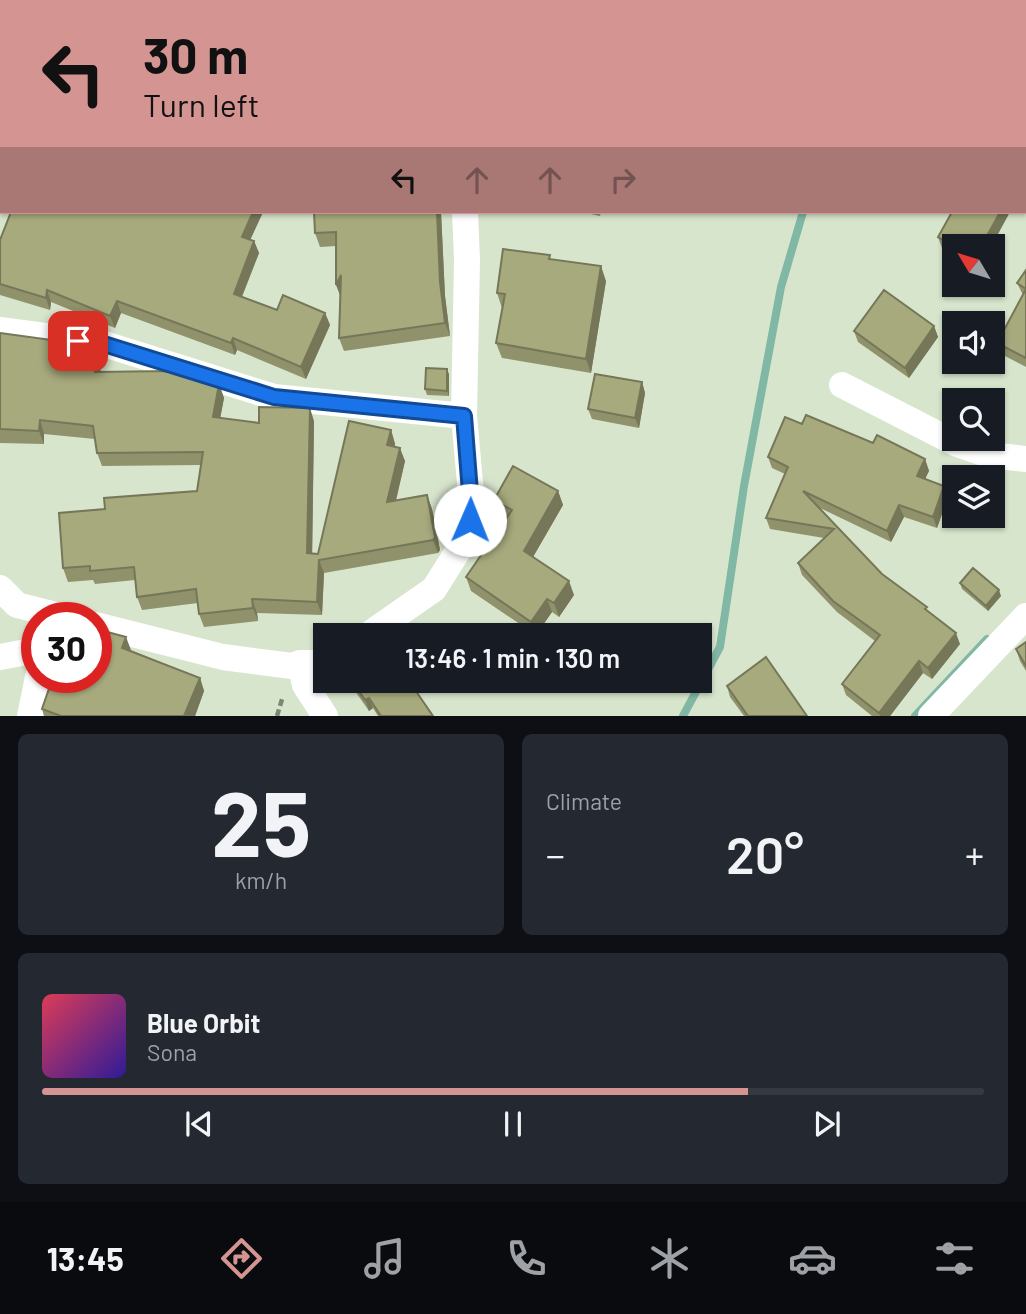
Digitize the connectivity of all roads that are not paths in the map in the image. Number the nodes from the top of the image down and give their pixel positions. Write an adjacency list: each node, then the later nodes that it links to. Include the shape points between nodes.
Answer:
1 (465, 214): 4 (street)
2 (0, 330): 4 (street, via 104,344 274,397)
3 (842, 385): 5 (street, via 957,444)
4 (464, 416): 9 (street, via 471,505 468,534 434,589)
5 (1026, 460)
6 (0, 588): 7 (street)
7 (21, 606)
8 (1026, 616): 17 (street)
9 (385, 623)
10 (112, 629): 13 (street, via 223,657 292,666)
11 (21, 653): 12 (street)
12 (0, 657)
13 (313, 663): 16 (street, via 305,685)
14 (35, 693): 15 (street)
15 (30, 716)
16 (325, 716)
17 (931, 716)

